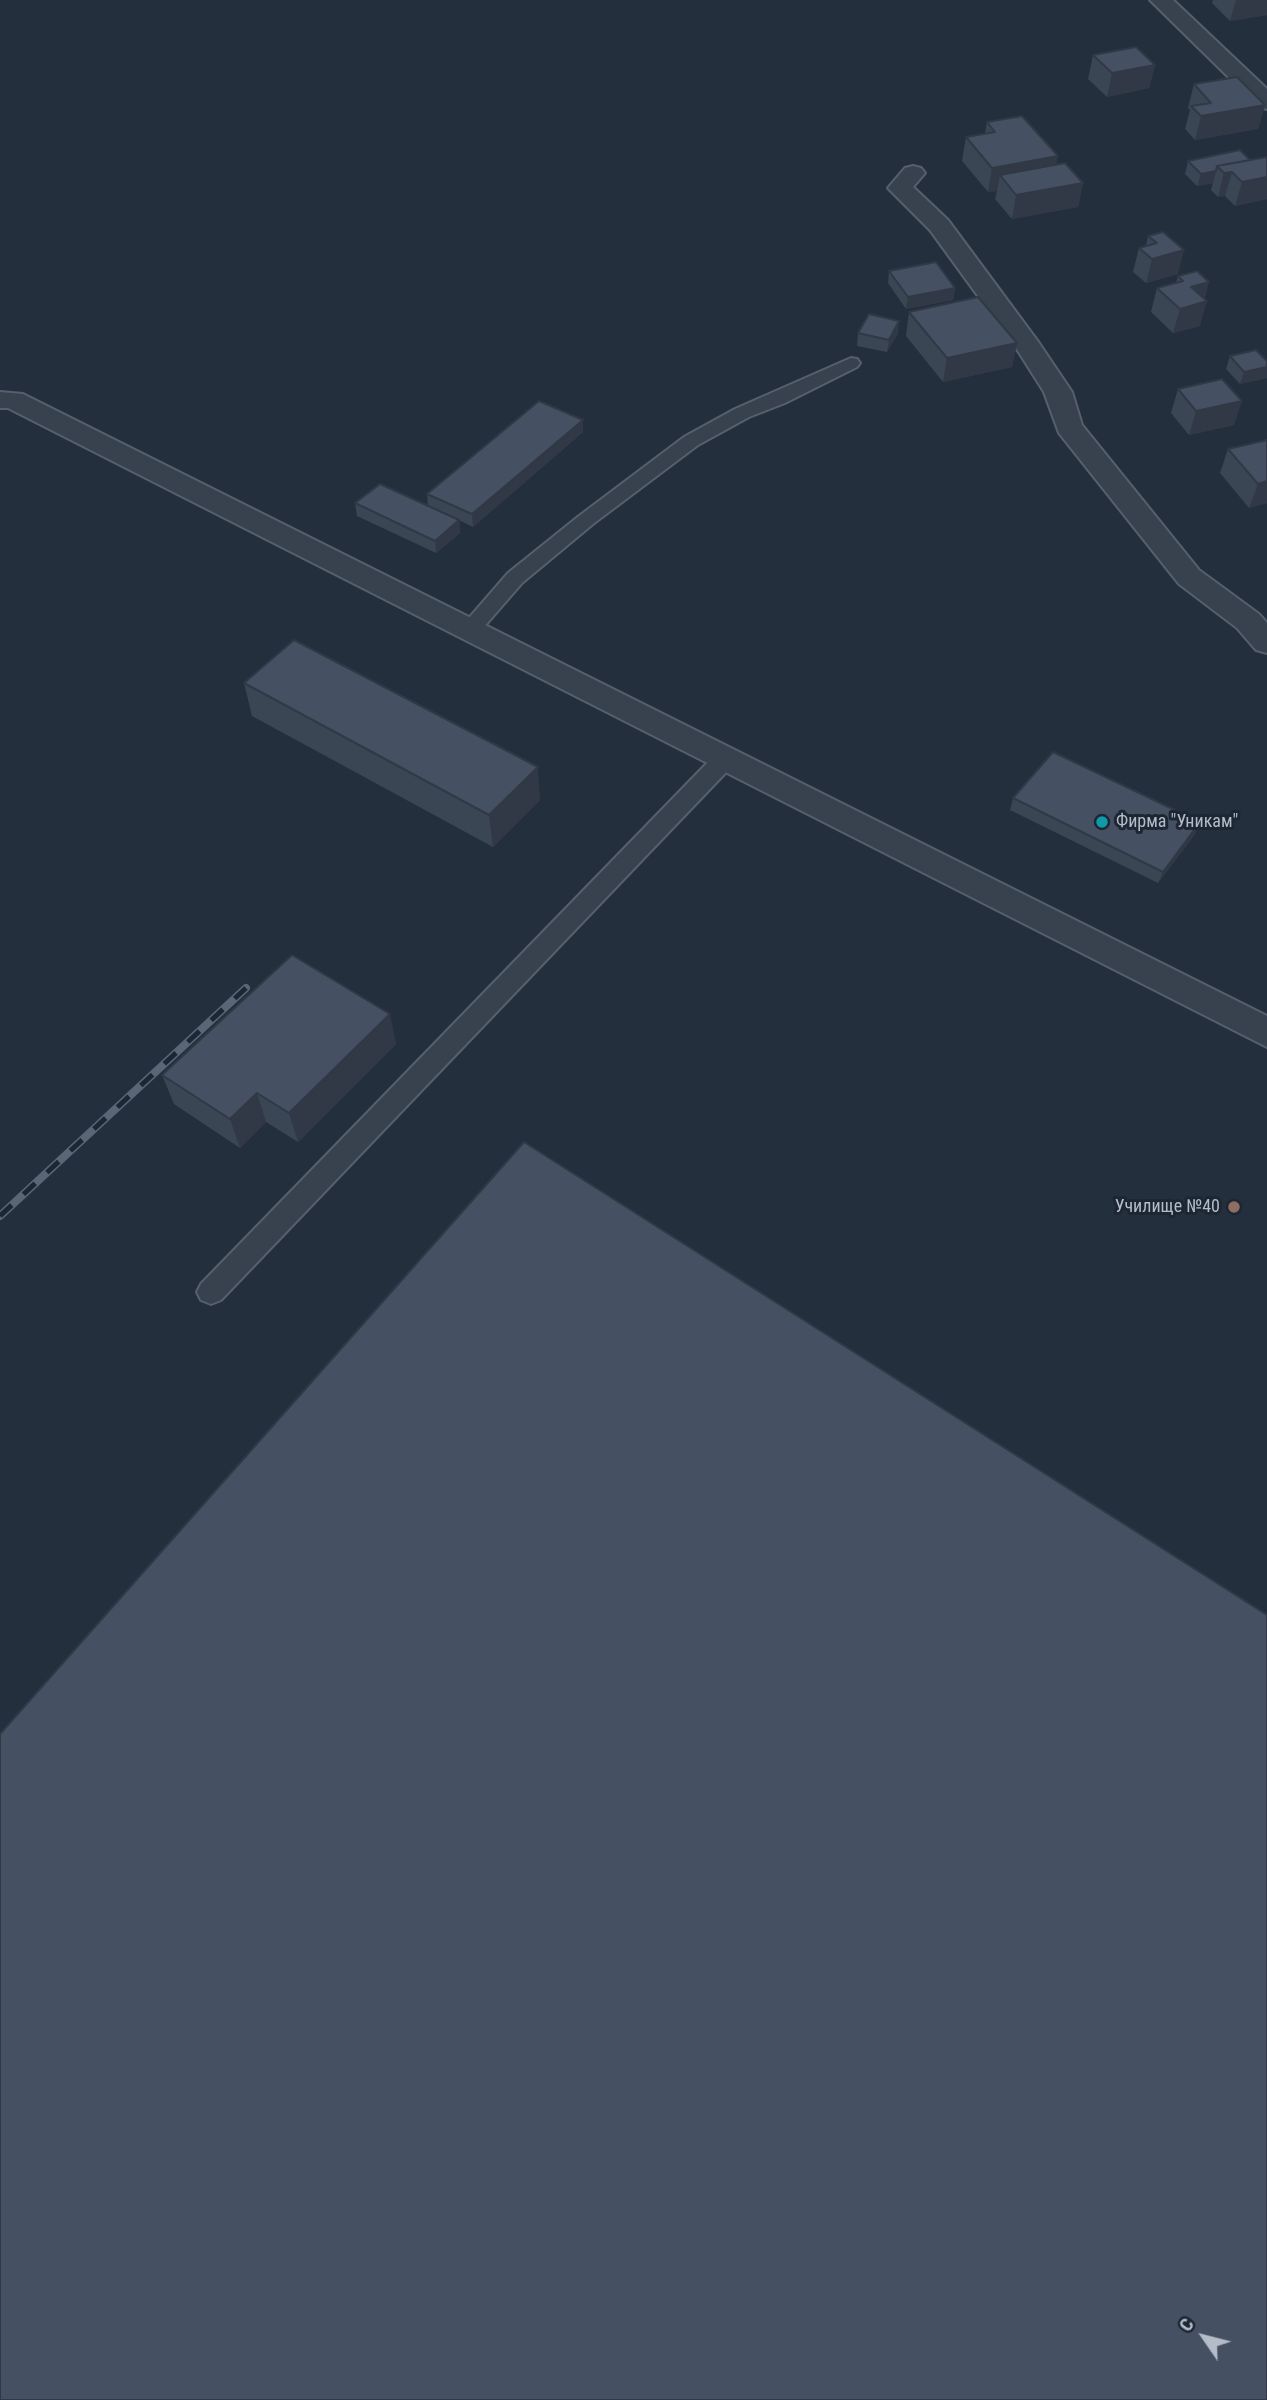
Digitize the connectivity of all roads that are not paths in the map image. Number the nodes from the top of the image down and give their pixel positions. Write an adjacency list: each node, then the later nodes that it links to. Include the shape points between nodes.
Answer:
1 (1161, 0): 2 (street)
2 (1267, 102)
3 (913, 173): 7 (street, via 900,188 939,225 1030,349 1058,392 1069,427 1189,577 1248,621)
4 (851, 363): 6 (lane, via 691,441 515,578)
5 (0, 400): 6 (street, via 13,400)
6 (469, 631): 8 (street)
7 (1267, 643)
8 (724, 760): 9 (street); 10 (lane)
9 (1267, 1033)
10 (211, 1292)

